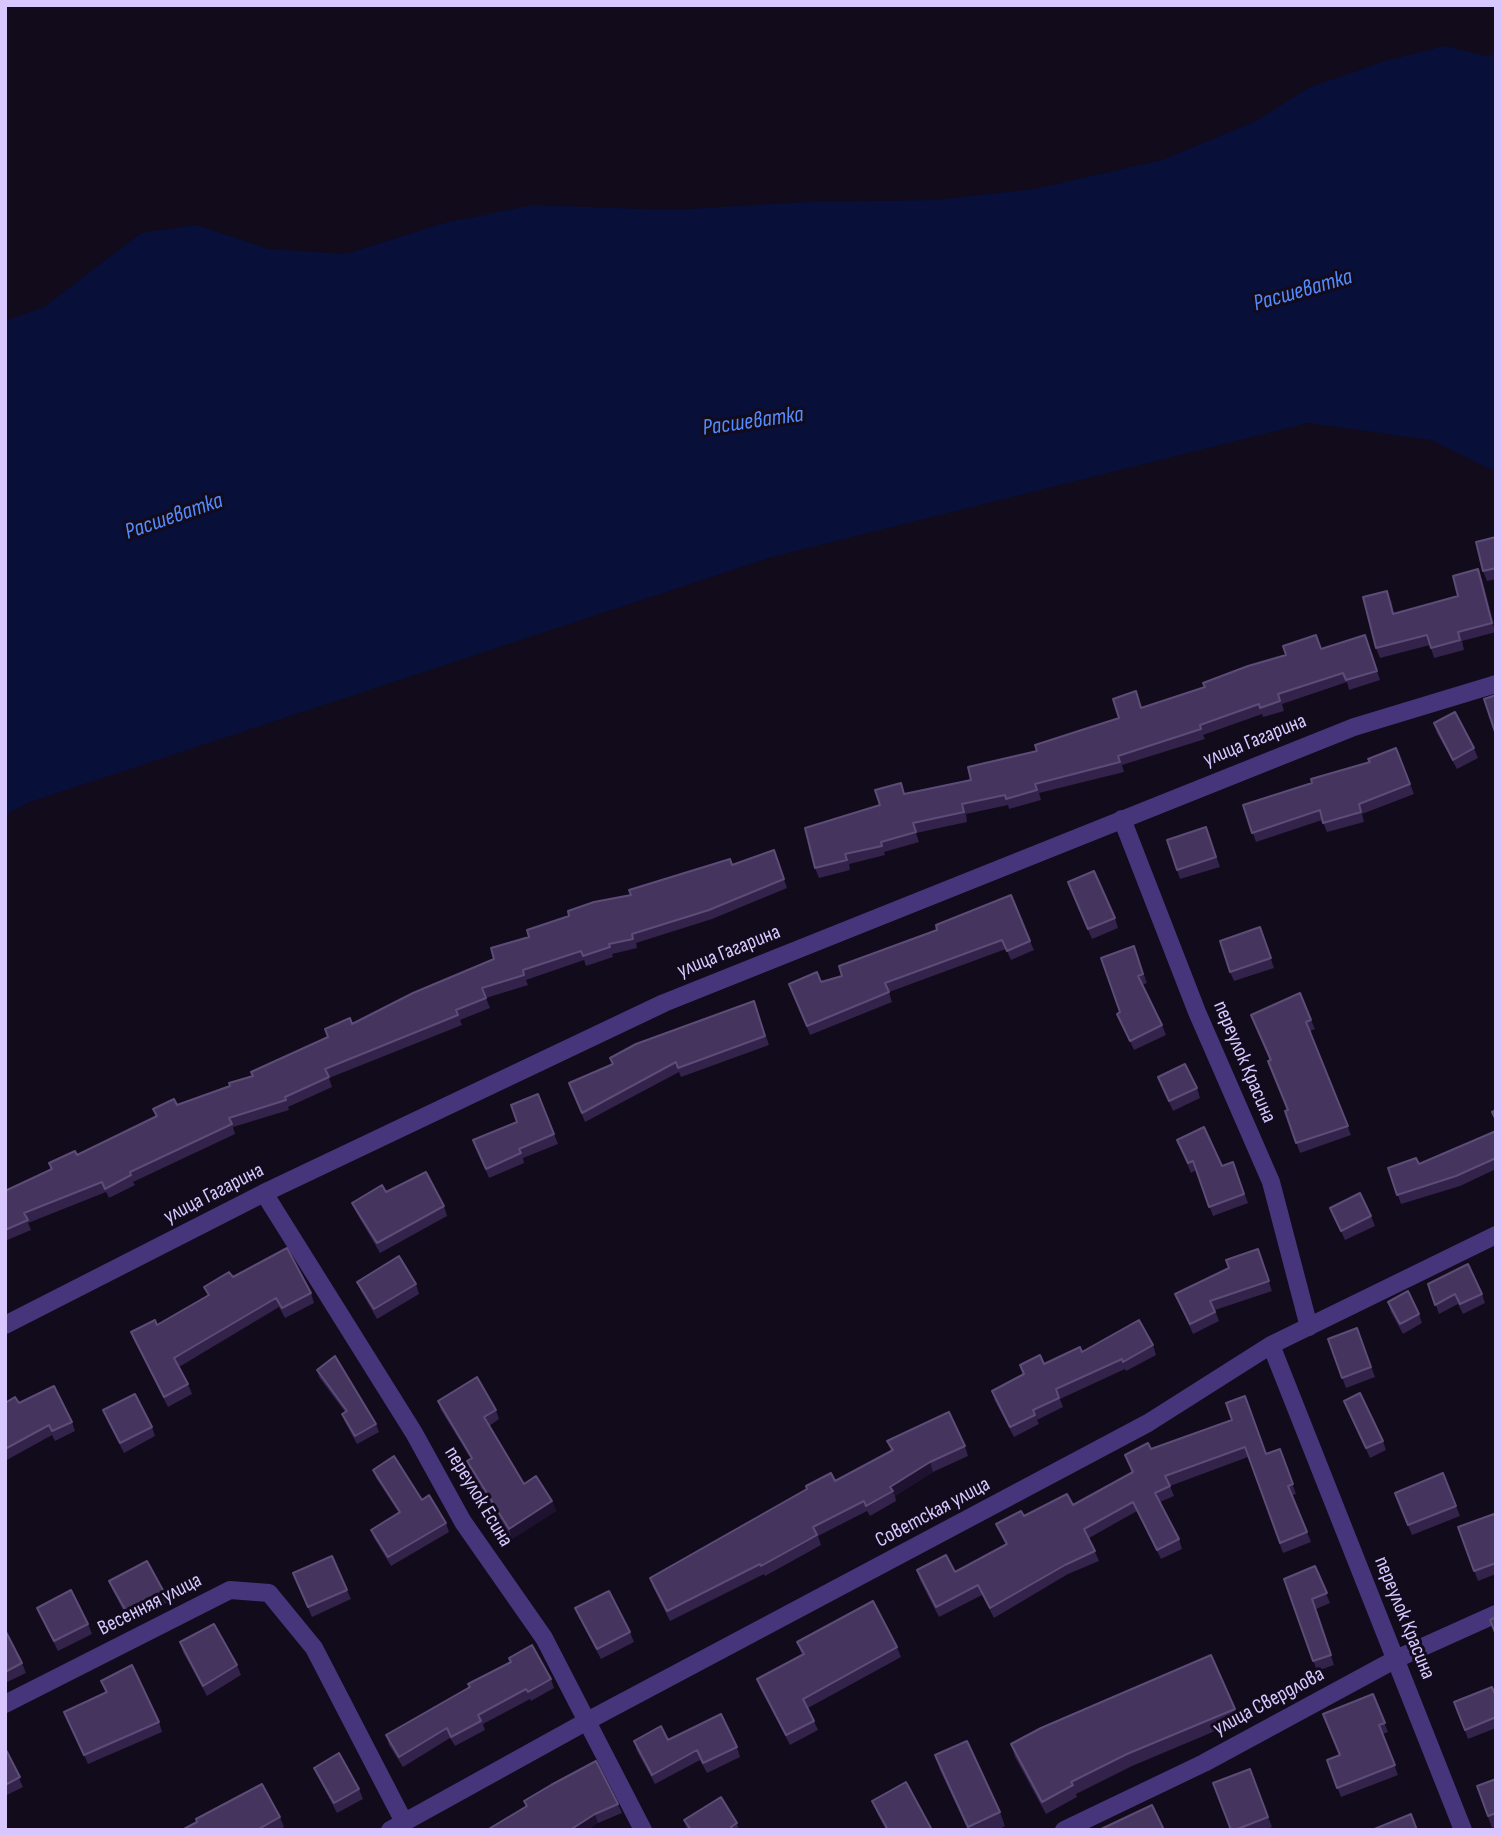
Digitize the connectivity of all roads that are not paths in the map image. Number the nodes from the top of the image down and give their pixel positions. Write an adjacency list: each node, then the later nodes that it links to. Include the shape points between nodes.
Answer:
1 (1496, 684): 2 (street, улица Гагарина, via 1353,727)
2 (1122, 819): 3 (street, улица Гагарина, via 664,1003); 6 (street, переулок Красина, via 1197,1012 1271,1182)
3 (264, 1193): 5 (street, улица Гагарина); 11 (street, переулок Есина, via 414,1433 463,1522 544,1638)
4 (1496, 1235): 6 (street, Советская улица)
5 (5, 1325)
6 (1309, 1328): 7 (street, Советская улица)
7 (1271, 1345): 9 (street, переулок Красина); 11 (street, Советская улица, via 1148,1423)
8 (1496, 1614): 9 (street, улица Свердлова)
9 (1396, 1659): 14 (street, улица Свердлова, via 1204,1763); 15 (street, переулок Красина)
10 (5, 1704): 12 (street, Весенняя улица, via 230,1591 270,1593 314,1648)
11 (587, 1721): 12 (street, Советская улица); 13 (street, переулок Есина)
12 (397, 1826)
13 (643, 1830)
14 (1064, 1830)
15 (1463, 1830)

